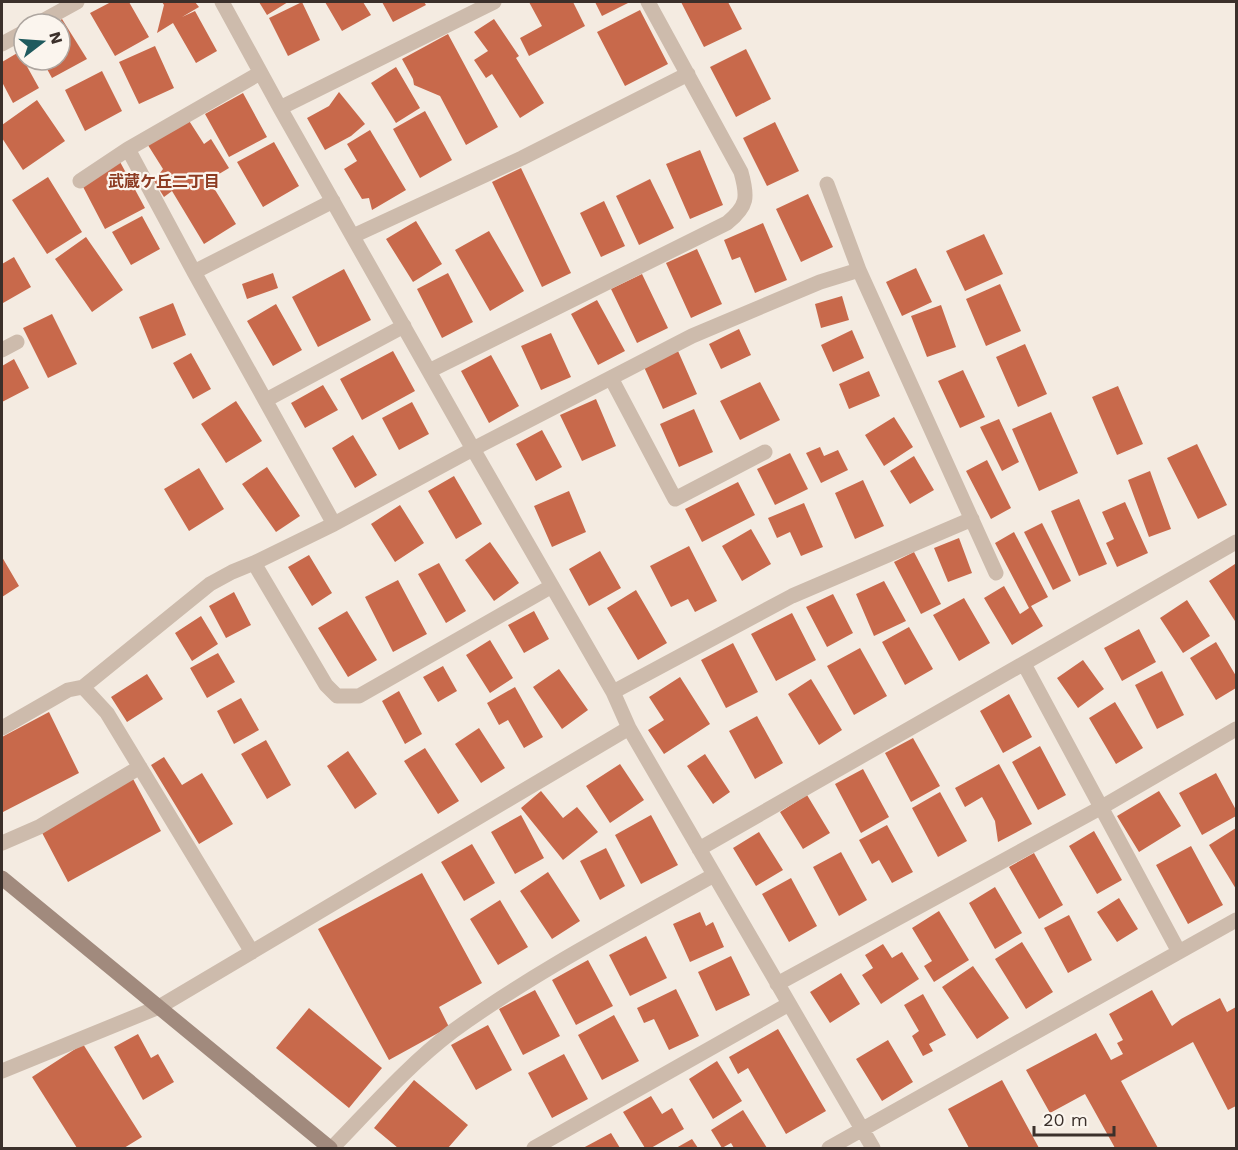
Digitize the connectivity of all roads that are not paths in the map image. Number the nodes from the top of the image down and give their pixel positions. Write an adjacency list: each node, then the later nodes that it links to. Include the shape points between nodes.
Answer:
1 (77, 2): 5 (street)
2 (222, 2): 6 (street)
3 (494, 2): 8 (street)
4 (648, 2): 7 (street)
5 (59, 12)
6 (260, 73): 8 (street); 9 (street)
7 (688, 74): 13 (street, via 522,158); 19 (street, via 741,172 746,188 738,214 727,223)
8 (280, 108): 12 (street)
9 (128, 149): 10 (street); 15 (street)
10 (80, 181)
11 (827, 184): 14 (street)
12 (333, 201): 13 (street); 15 (street)
13 (353, 236): 16 (street)
14 (859, 270): 20 (street, via 820,282 692,336); 24 (street)
15 (194, 272): 21 (street)
16 (404, 326): 19 (street); 21 (street)
17 (17, 342): 18 (street)
18 (2, 350)
19 (429, 370): 22 (street)
20 (610, 378): 22 (street); 23 (street, via 675,499)
21 (266, 400): 25 (street)
22 (473, 449): 25 (street); 29 (street)
23 (765, 452)
24 (972, 519): 28 (street); 32 (street, via 792,596)
25 (334, 524): 27 (street)
26 (1236, 542): 30 (street)
27 (254, 563): 29 (street, via 326,685 337,696 359,696); 31 (street, via 210,584)
28 (996, 573)
29 (552, 586): 32 (street)
30 (1024, 664): 37 (street); 39 (street)
31 (83, 687): 33 (street, via 68,690); 36 (street, via 107,713)
32 (613, 692): 34 (street)
33 (2, 728)
34 (629, 728): 39 (street); 43 (street)
35 (1236, 729): 37 (street)
36 (140, 767): 38 (street, via 39,827); 43 (street)
37 (1102, 807): 44 (street); 45 (street)
38 (2, 843)
39 (699, 849): 40 (street)
40 (714, 875): 45 (street); 50 (street, via 564,960 452,1032 405,1071)
41 (2, 878): 47 (street)
42 (1236, 920): 44 (street)
43 (252, 952): 47 (street)
44 (1179, 952): 49 (street)
45 (777, 984): 46 (street)
46 (789, 1004): 49 (street); 51 (street)
47 (159, 1007): 48 (street); 50 (street)
48 (2, 1071)
49 (862, 1130): 52 (street); 53 (street)
50 (331, 1149)
51 (534, 1149)
52 (829, 1149)
53 (873, 1149)

